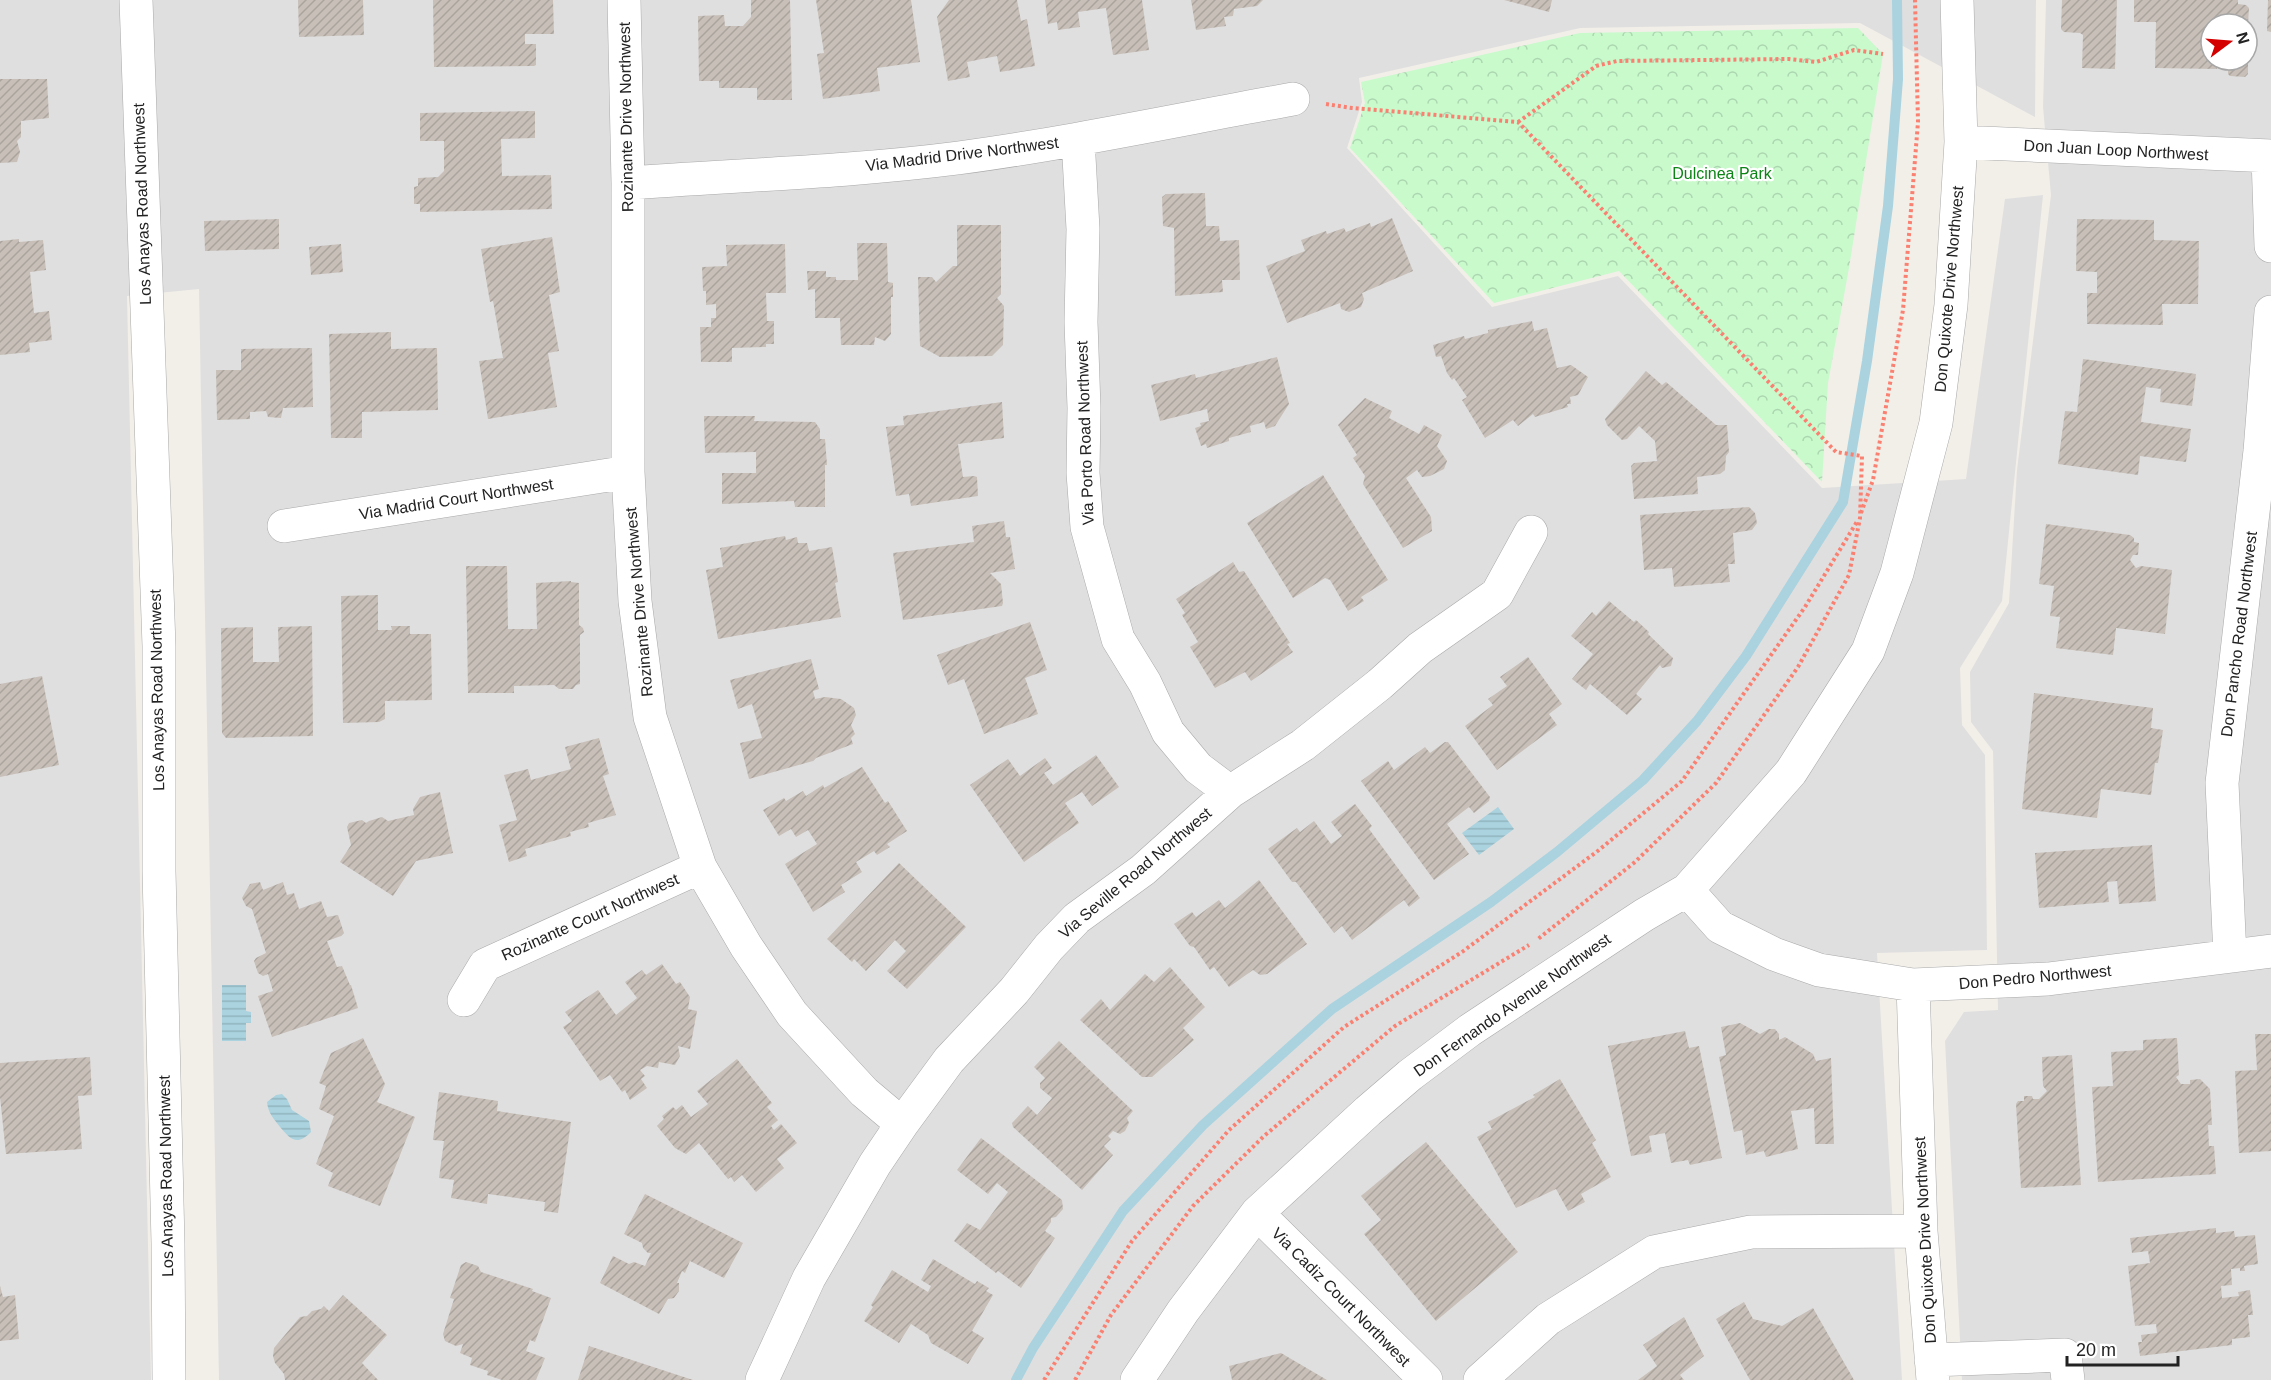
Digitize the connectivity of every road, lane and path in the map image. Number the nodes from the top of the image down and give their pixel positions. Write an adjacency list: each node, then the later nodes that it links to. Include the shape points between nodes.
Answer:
1 (136, 0): 29 (street, Los Anayas Road Northwest, via 159,646 159,871)
2 (624, 0): 11 (street, Rozinante Drive Northwest)
3 (1915, 0): 15 (path, via 1918,122 1903,310 1873,480)
4 (1957, 0): 9 (street, Don Quixote Drive Northwest)
5 (1883, 54): 7 (path, via 1854,50 1816,62 1789,58 1617,61 1596,66)
6 (1293, 99): 7 (path); 8 (street, Via Madrid Drive Northwest)
7 (1518, 122): 15 (path, via 1836,452 1862,456)
8 (1078, 139): 11 (street, Via Madrid Drive Northwest, via 957,158 856,168); 18 (street, Via Porto Road Northwest, via 1087,527 1118,639 1168,732 1198,768)
9 (1961, 142): 10 (street, Don Juan Loop Northwest); 20 (street, Don Quixote Drive Northwest, via 1951,304 1936,423 1897,573 1868,651 1791,772)
10 (2269, 156): 12 (street)
11 (628, 183): 14 (street, Rozinante Drive Northwest)
12 (2271, 246)
13 (2271, 312): 22 (street, Don Pancho Road Northwest, via 2260,451 2222,783)
14 (628, 472): 16 (street, Via Madrid Court Northwest); 19 (street, Rozinante Drive Northwest, via 635,601 650,717)
15 (1860, 518): 31 (path, via 1805,607 1682,782 1599,850 1462,952 1344,1027 1229,1130 1132,1241); 32 (path, via 1849,575 1798,667 1716,783 1635,862 1537,940 1395,1026 1264,1136 1194,1206 1111,1315)
16 (284, 526)
17 (1531, 532): 18 (street, Via Seville Road Northwest, via 1497,594 1420,648 1303,745)
18 (1230, 792): 25 (street, Via Seville Road Northwest, via 1143,870 1077,918 949,1060)
19 (700, 867): 24 (street, Rozinante Court Northwest, via 484,964); 25 (street, Rozinante Drive Northwest, via 792,1014 864,1092)
20 (1687, 890): 23 (street, via 1720,927 1774,954 1819,970); 26 (street, Don Fernando Avenue Northwest, via 1499,1011 1418,1069)
21 (2271, 951): 22 (street, Don Pedro Northwest)
22 (2230, 956): 23 (street, Don Pedro Northwest, via 2048,979)
23 (1913, 985): 27 (street, Don Quixote Drive Northwest)
24 (464, 1000)
25 (902, 1124): 30 (street, Via Seville Road Northwest, via 808,1278)
26 (1257, 1213): 33 (street, Don Fernando Avenue Northwest); 34 (street, Via Cadiz Court Northwest)
27 (1921, 1231): 28 (street, Don Quixote Drive Northwest); 35 (street, via 1751,1232 1654,1252 1548,1319)
28 (1932, 1370): 36 (street, via 2065,1355)
29 (169, 1380)
30 (762, 1380)
31 (1044, 1380)
32 (1075, 1380)
33 (1137, 1380)
34 (1426, 1380)
35 (1480, 1380)
36 (2068, 1380)

